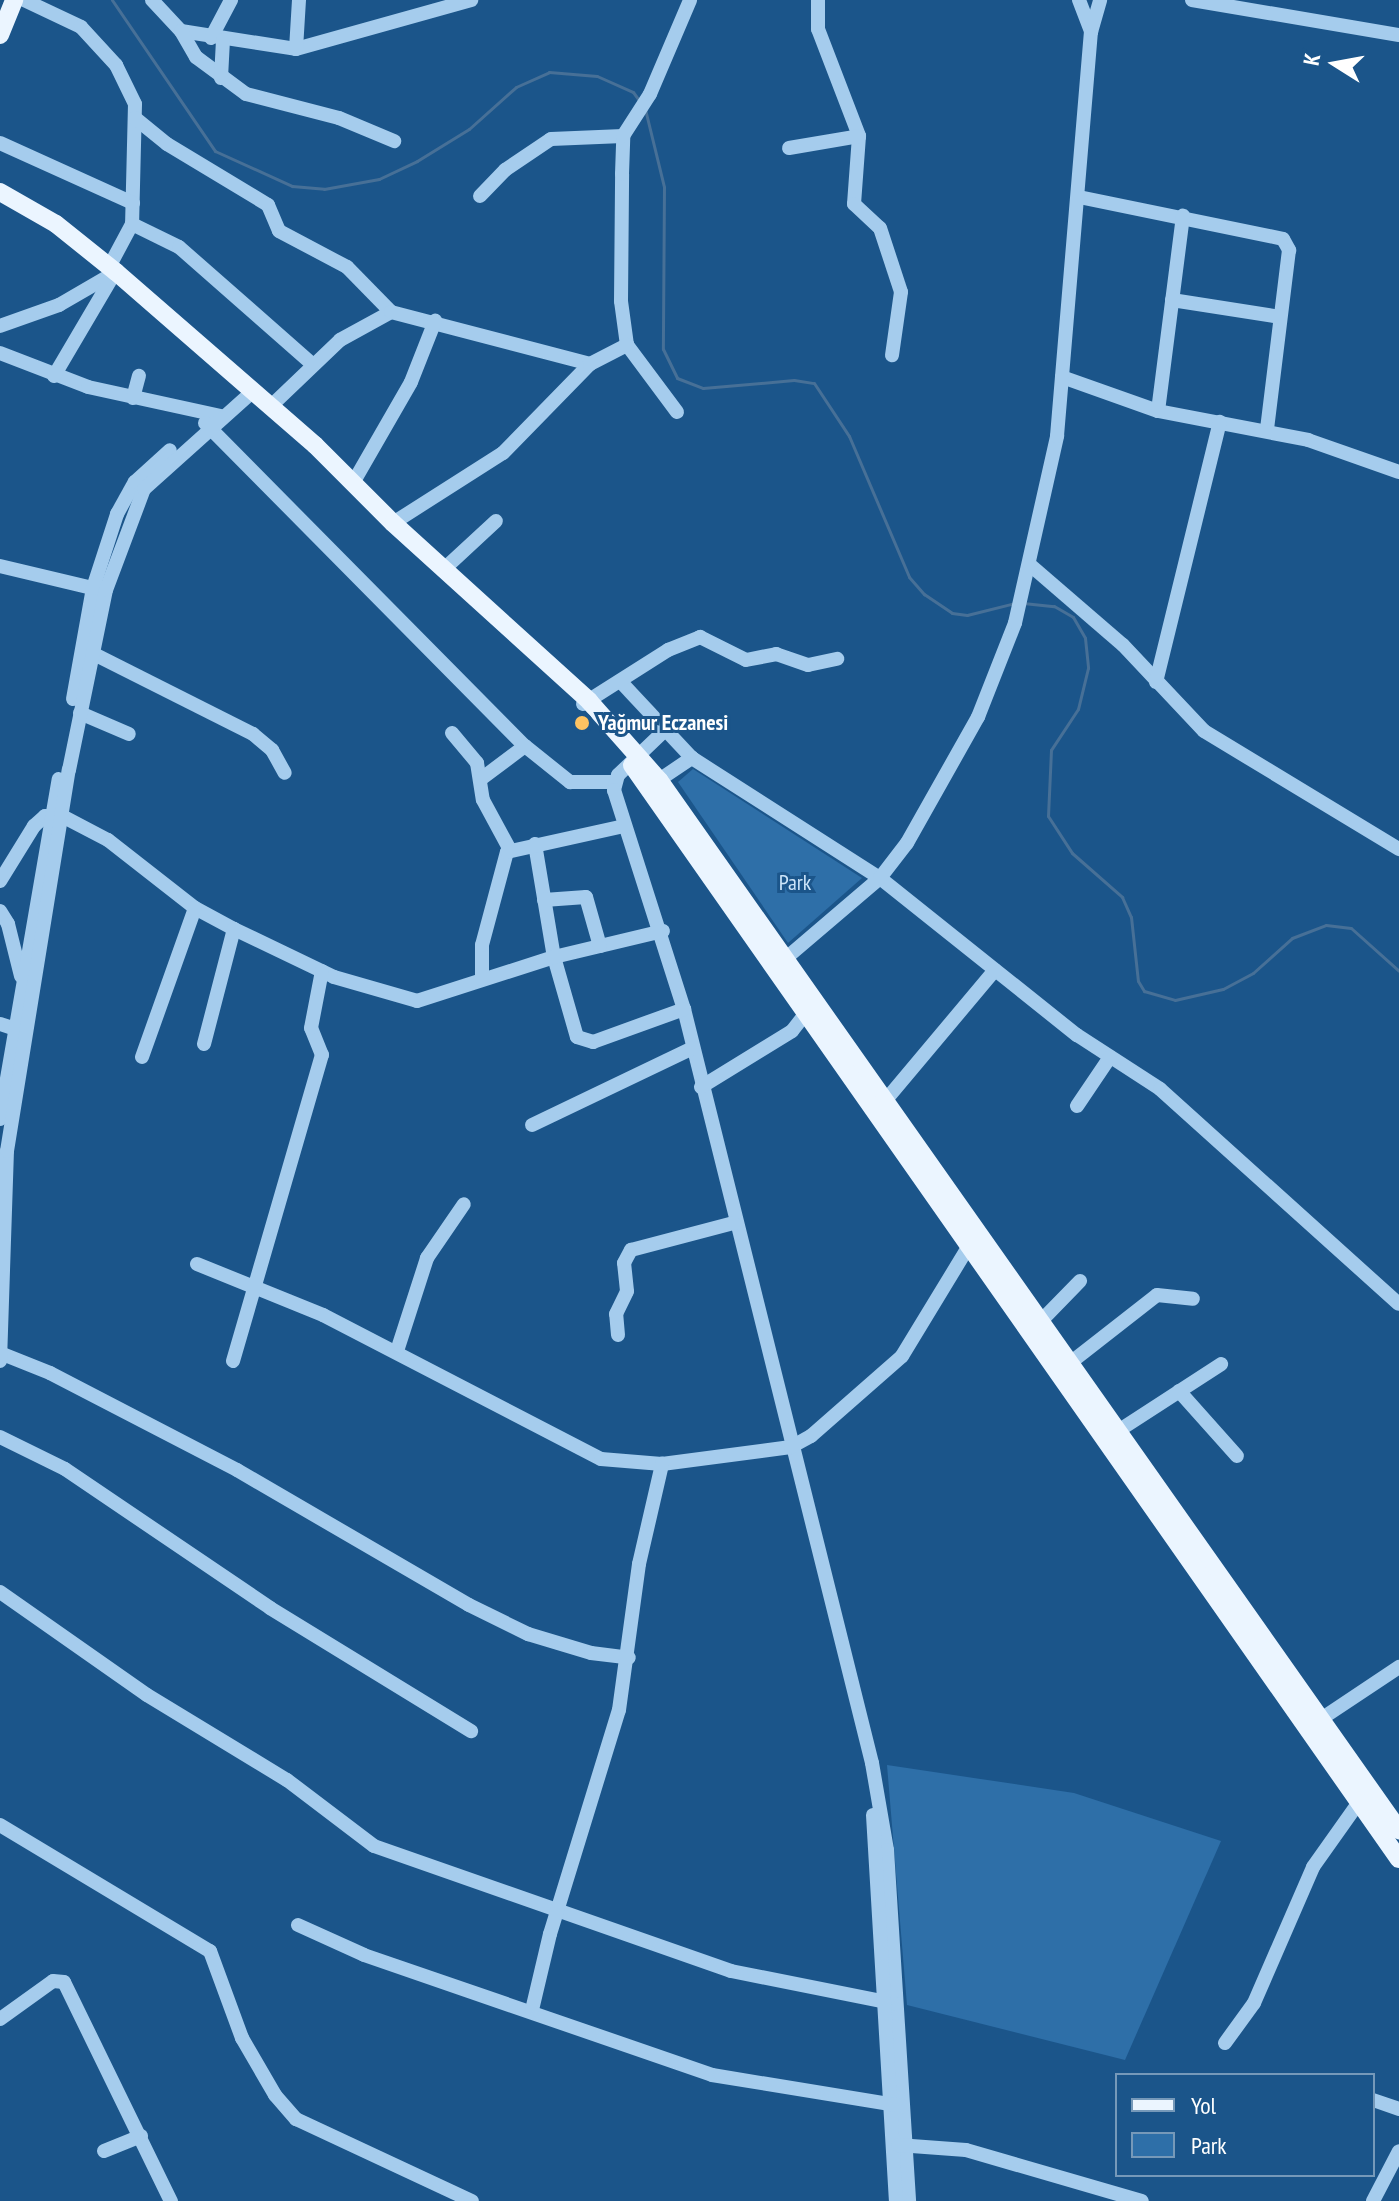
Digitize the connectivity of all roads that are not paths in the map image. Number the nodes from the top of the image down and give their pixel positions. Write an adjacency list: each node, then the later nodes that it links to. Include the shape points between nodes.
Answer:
1 (14, 0): 14 (main road)
2 (24, 0): 19 (street, via 81,27 116,65 135,104)
3 (152, 0): 12 (street)
4 (231, 0): 16 (street)
5 (299, 0): 17 (street)
6 (470, 0): 17 (street)
7 (690, 0): 20 (street, via 650,94)
8 (818, 0): 21 (street, via 818,29)
9 (1079, 0): 13 (street)
10 (1100, 0): 13 (street)
11 (1192, 0): 15 (street)
12 (181, 31): 16 (street); 18 (street, via 196,57)
13 (1091, 32): 27 (street)
14 (0, 35)
15 (1399, 35)
16 (217, 39): 17 (street); 18 (street)
17 (296, 49)
18 (221, 78): 22 (street, via 246,94 339,118)
19 (135, 118): 28 (street); 33 (street, via 167,144 268,205 279,231 347,267)
20 (623, 136): 26 (street, via 551,139 505,170); 37 (street, via 620,256)
21 (859, 136): 24 (street); 39 (street, via 854,204 880,228 901,292)
22 (394, 141)
23 (0, 143): 28 (street)
24 (789, 148)
25 (0, 192): 31 (main road, via 56,224)
26 (480, 196)
27 (1079, 197): 29 (street); 44 (street)
28 (133, 203): 30 (street)
29 (1183, 216): 32 (street); 34 (street, via 1283,239 1289,250)
30 (132, 224): 31 (street); 40 (street, via 163,236 188,254)
31 (112, 269): 36 (street, via 59,305); 42 (street); 45 (main road)
32 (1172, 300): 34 (street); 48 (street)
33 (391, 312): 35 (street); 40 (street, via 369,320)
34 (1280, 317): 52 (street)
35 (435, 321): 41 (street); 54 (street, via 411,382)
36 (0, 326)
37 (627, 345): 41 (street); 49 (street)
38 (0, 353): 42 (street)
39 (892, 355)
40 (311, 363): 47 (street)
41 (590, 364): 56 (street, via 503,453)
42 (54, 376): 46 (street)
43 (139, 376): 46 (street)
44 (1062, 377): 48 (street); 57 (street, via 1057,436)
45 (252, 392): 47 (main road); 50 (street)
46 (133, 398): 50 (street)
47 (270, 407): 54 (main road)
48 (1158, 411): 51 (street)
49 (677, 412)
50 (213, 421): 60 (street, via 135,482 117,514); 70 (street)
51 (1220, 422): 52 (street); 64 (street)
52 (1267, 430): 53 (street)
53 (1399, 472)
54 (353, 483): 56 (main road)
55 (496, 521): 59 (street)
56 (393, 523): 59 (main road)
57 (1029, 564): 64 (street, via 1075,599); 84 (street, via 999,671 945,779)
58 (0, 566): 60 (street)
59 (443, 570): 65 (main road)
60 (100, 589): 61 (street)
61 (88, 650): 66 (street); 73 (street, via 253,734 272,750); 77 (street)
62 (837, 659): 63 (street, via 808,665 776,654 746,660 700,637)
63 (620, 681): 65 (street); 67 (street)
64 (1156, 682): 81 (street, via 1212,737)
65 (586, 702): 72 (main road)
66 (80, 713): 69 (street); 77 (street)
67 (663, 732): 71 (street); 72 (street)
68 (452, 733): 74 (street, via 477,763)
69 (129, 734)
70 (525, 746): 74 (street); 76 (street, via 570,782)
71 (692, 758): 75 (street); 84 (street)
72 (634, 759): 75 (main road); 76 (street); 98 (main road)
73 (285, 773)
74 (481, 779): 82 (street, via 483,800)
75 (659, 780): 93 (main road)
76 (614, 782): 78 (street)
77 (57, 815): 79 (street, via 34,826); 83 (street); 87 (street, via 108,840)
78 (624, 826): 80 (street); 90 (street)
79 (22, 844): 83 (street); 85 (street)
80 (535, 844): 82 (street); 86 (street)
81 (1399, 849)
82 (510, 850): 96 (street, via 503,858 482,945)
83 (50, 855): 97 (street); 101 (street)
84 (880, 878): 93 (street); 94 (street)
85 (0, 881)
86 (544, 900): 91 (street, via 586,897); 92 (street)
87 (195, 908): 89 (street); 104 (street)
88 (0, 911): 97 (street, via 12,937)
89 (234, 929): 95 (street); 102 (street)
90 (663, 931): 91 (street); 99 (street)
91 (600, 946): 92 (street)
92 (554, 957): 96 (street); 99 (street, via 574,1033 584,1042)
93 (785, 959): 98 (main road)
94 (995, 970): 105 (street); 107 (street)
95 (322, 971): 96 (street, via 417,1001); 116 (street, via 311,1028 322,1055)
96 (482, 979)
97 (22, 985): 101 (street)
98 (810, 1008): 106 (street, via 768,1048); 107 (main road); 113 (main road)
99 (684, 1009): 103 (street)
100 (0, 1024): 101 (street)
101 (21, 1031): 109 (street); 122 (street, via 1,1205)
102 (204, 1044)
103 (693, 1048): 106 (street); 110 (street)
104 (142, 1057)
105 (1110, 1057): 108 (street); 118 (street, via 1160,1089)
106 (701, 1087): 112 (street)
107 (885, 1101): 113 (main road)
108 (1077, 1106)
109 (0, 1119)
110 (532, 1125)
111 (464, 1204): 121 (street, via 427,1258)
112 (734, 1223): 120 (street, via 631,1250 624,1263 627,1291 616,1314); 129 (street)
113 (973, 1239): 119 (main road); 129 (street, via 902,1356); 137 (main road)
114 (197, 1264): 116 (street)
115 (1080, 1281): 119 (street)
116 (256, 1285): 121 (street); 123 (street)
117 (1193, 1299): 124 (street, via 1162,1292)
118 (1399, 1304)
119 (1041, 1321): 124 (main road)
120 (618, 1335)
121 (397, 1351): 131 (street, via 601,1459)
122 (0, 1356): 133 (street, via 50,1373 237,1470 528,1634)
123 (233, 1361)
124 (1070, 1363): 127 (main road)
125 (1221, 1364): 126 (street)
126 (1179, 1391): 127 (street); 130 (street)
127 (1118, 1431): 135 (main road)
128 (0, 1437): 136 (street, via 65,1469 244,1592)
129 (791, 1447): 131 (street); 143 (street, via 872,1763)
130 (1237, 1456)
131 (662, 1464): 133 (street, via 639,1564)
132 (0, 1592): 141 (street, via 147,1695 287,1780 374,1846)
133 (629, 1658): 141 (street, via 619,1710)
134 (1399, 1667): 135 (street)
135 (1321, 1719): 137 (main road)
136 (471, 1731)
137 (1364, 1795): 139 (main road); 140 (main road); 146 (street, via 1313,1867 1254,2003)
138 (0, 1825): 155 (street, via 210,1951 242,2038 275,2095 296,2119)
139 (1399, 1830)
140 (1399, 1859)
141 (557, 1912): 143 (street, via 731,1971); 144 (street)
142 (298, 1925): 144 (street, via 364,1955)
143 (890, 2003): 148 (street)
144 (532, 2010): 148 (street, via 712,2075)
145 (0, 2019): 150 (street, via 53,1981 64,1982)
146 (1225, 2043)
147 (1375, 2101): 149 (street)
148 (896, 2105): 151 (street)
149 (1399, 2109)
150 (141, 2136): 152 (street); 154 (street)
151 (899, 2145): 156 (street); 157 (street); 158 (street, via 966,2150)
152 (104, 2151)
153 (1399, 2151): 159 (street)
154 (171, 2201)
155 (472, 2201)
156 (896, 2201)
157 (909, 2201)
158 (1142, 2201)
159 (1373, 2201)

